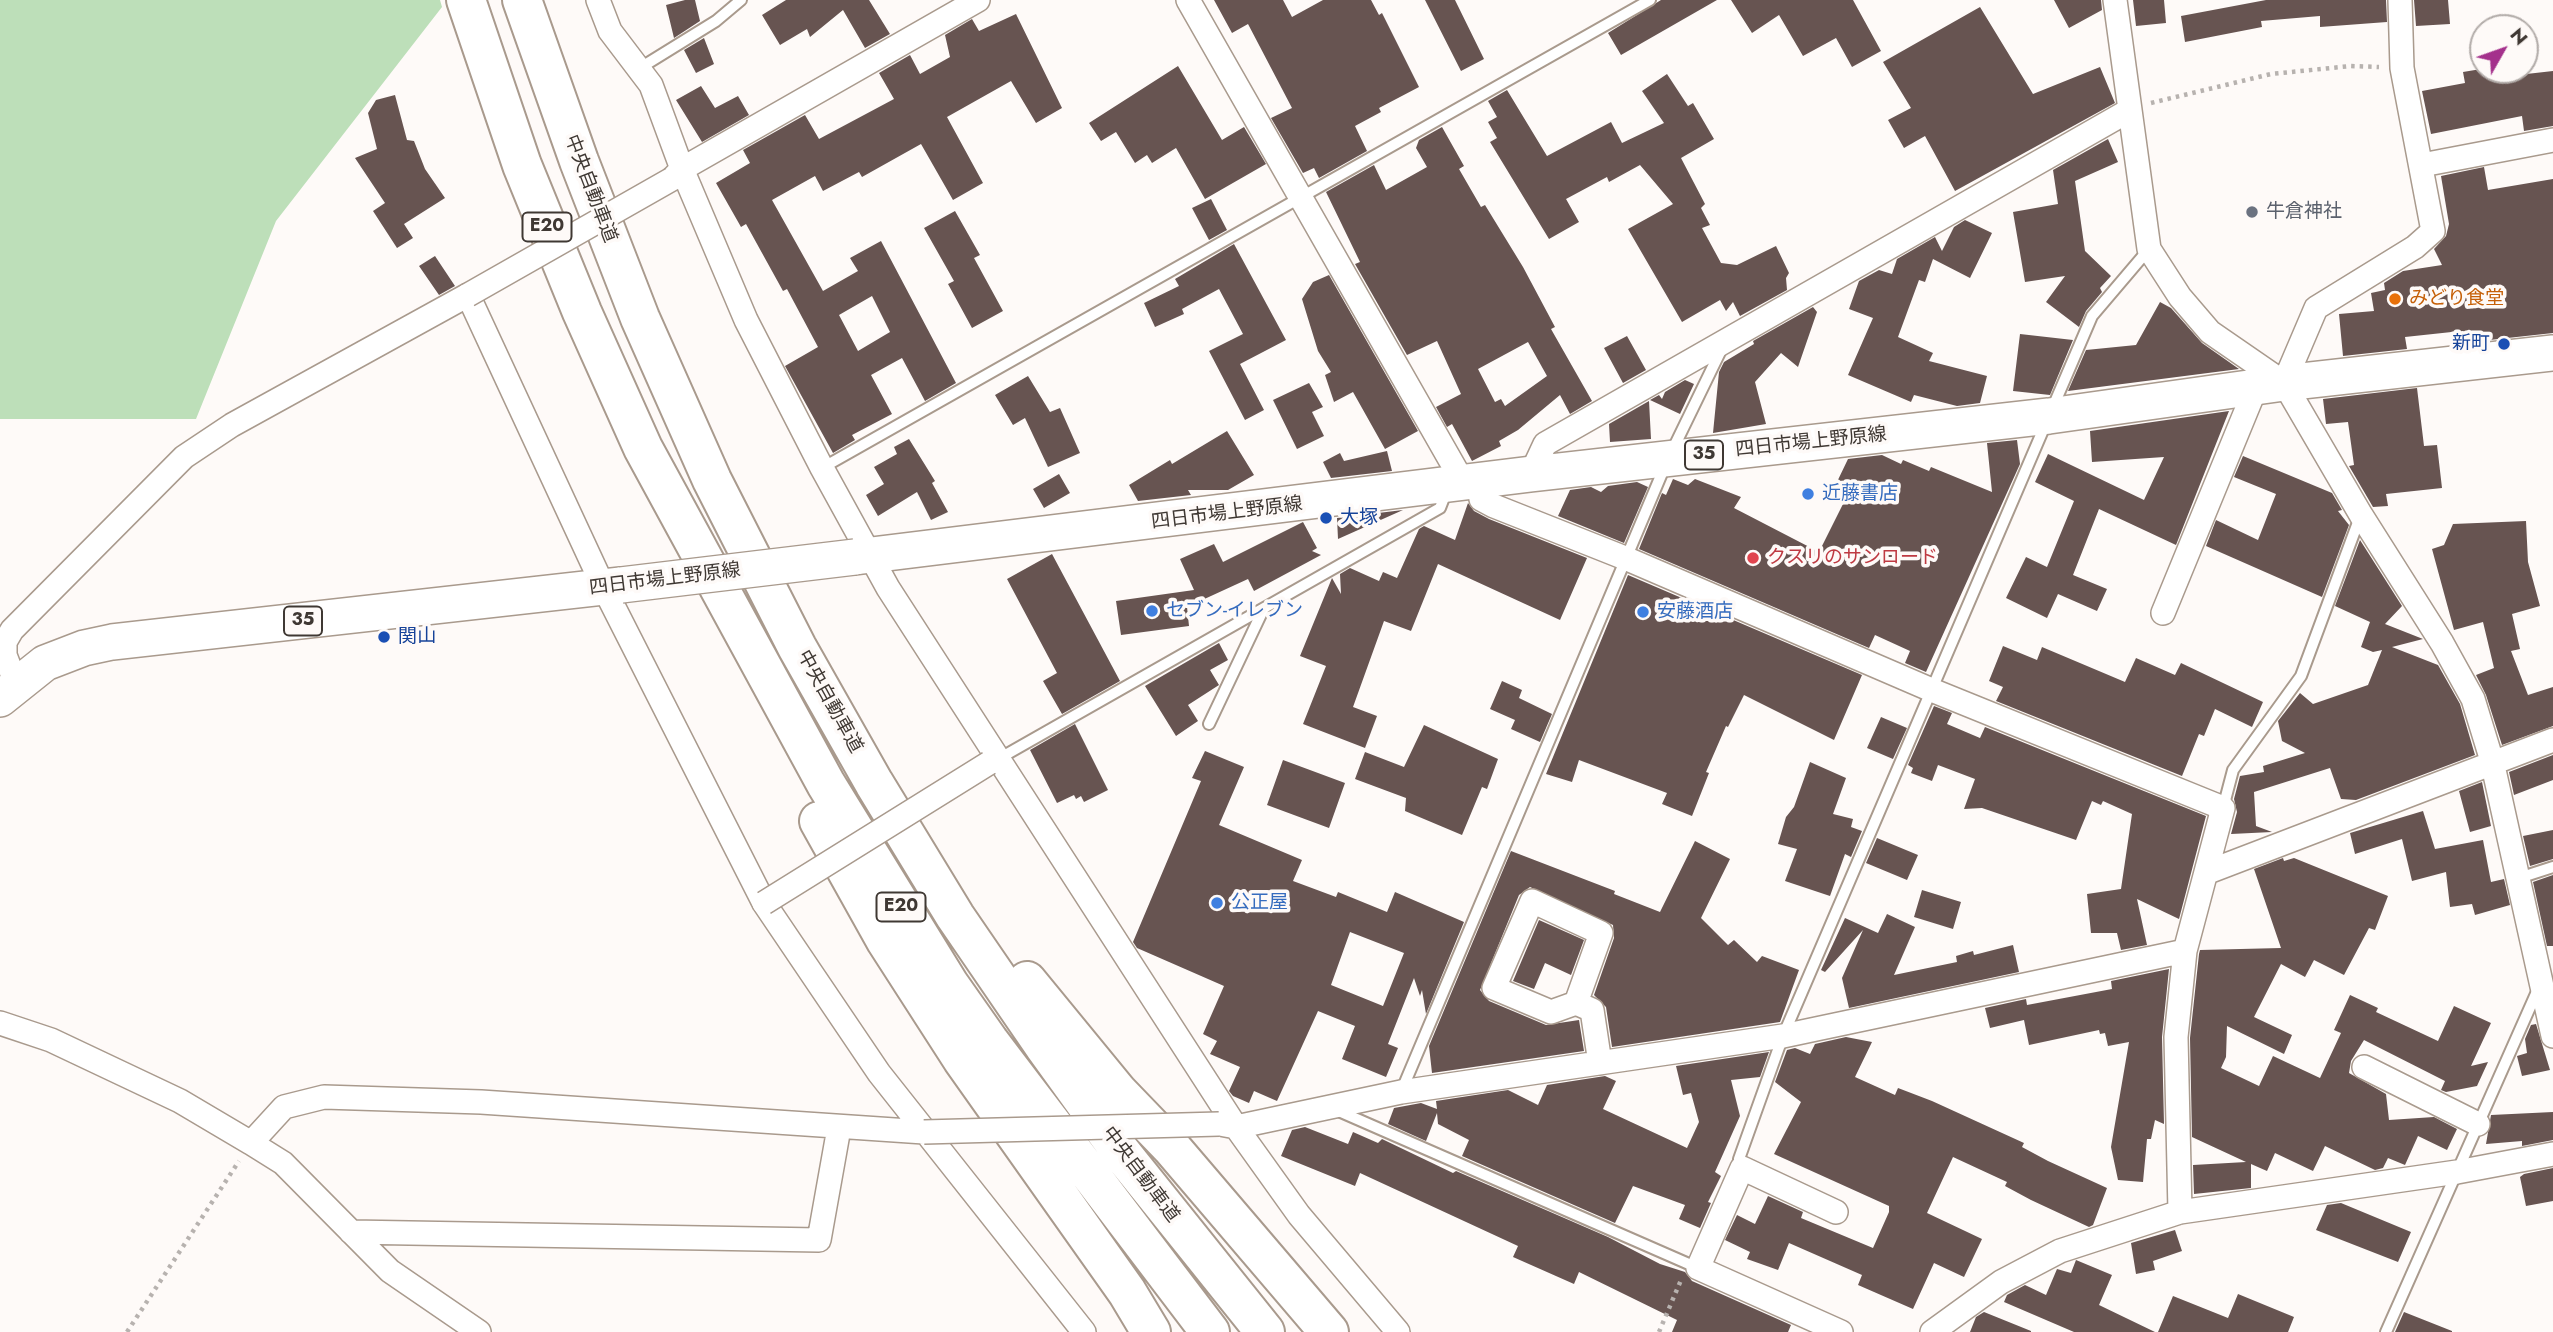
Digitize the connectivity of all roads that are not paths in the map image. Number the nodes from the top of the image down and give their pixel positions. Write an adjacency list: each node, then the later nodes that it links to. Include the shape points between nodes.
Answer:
1 (466, 0): 22 (highway, E20, via 522,165)
2 (522, 0): 39 (highway, 中央自動車道 / E20, via 640,318 707,467 797,647)
3 (598, 0): 10 (street, via 610,31)
4 (741, 0): 10 (lane)
5 (978, 0): 14 (street)
6 (1188, 0): 15 (street)
7 (1650, 0): 15 (lane)
8 (2115, 0): 11 (street)
9 (2400, 0): 13 (street, via 2402,68)
10 (640, 68): 14 (street, via 651,85)
11 (2130, 110): 16 (street); 18 (street)
12 (2553, 140): 13 (street)
13 (2422, 165): 20 (street, via 2433,230 2415,247 2316,308)
14 (677, 174): 17 (street, bridge); 24 (street)
15 (1302, 199): 24 (lane); 26 (street)
16 (2149, 249): 20 (street, via 2210,332); 21 (lane, via 2092,316)
17 (468, 295): 30 (street); 33 (street, via 223,430 184,457 12,630 5,642)
18 (1726, 341): 23 (lane); 25 (street, via 1545,444)
19 (2553, 353): 20 (main road, 四日市場上野原線 / 35)
20 (2270, 385): 21 (main road, 四日市場上野原線 / 35); 27 (street); 32 (street)
21 (2049, 416): 23 (main road, 四日市場上野原線 / 35); 34 (lane)
22 (643, 448): 67 (highway, via 804,794 886,942 969,1070); 72 (highway, E20, via 826,784 949,984 1032,1102)
23 (1668, 459): 25 (main road, 四日市場上野原線 / 35); 29 (lane)
24 (822, 468): 28 (street)
25 (1531, 474): 26 (main road, 四日市場上野原線 / 35)
26 (1464, 484): 28 (main road, 四日市場上野原線 / 35); 29 (street, via 1494,506); 31 (lane, via 1440,508)
27 (2361, 515): 38 (street, via 2473,699); 40 (lane, via 2301,676 2233,769)
28 (862, 555): 30 (main road, 四日市場上野原線 / 35, bridge); 37 (street)
29 (1625, 558): 34 (street); 53 (lane)
30 (612, 587): 33 (main road, 四日市場上野原線 / 35, via 111,642 46,663); 44 (street)
31 (1264, 608): 35 (lane); 37 (lane)
32 (2163, 613)
33 (8, 691)
34 (1934, 691): 40 (street); 50 (lane)
35 (1209, 724)
36 (2553, 740): 38 (street)
37 (995, 760): 44 (street, bridge); 56 (street)
38 (2493, 761): 42 (street); 43 (street)
39 (874, 783): 73 (highway, 中央自動車道 / E20, via 955,916 1044,1046 1136,1172); 74 (highway, via 996,944 1118,1092)
40 (2223, 808): 42 (street)
41 (2553, 867): 43 (lane)
42 (2208, 872): 45 (street)
43 (2519, 878): 46 (street)
44 (764, 903): 58 (street)
45 (2185, 951): 50 (street); 64 (street, via 2175,1037)
46 (2542, 982): 49 (street); 55 (lane)
47 (1577, 1003): 47 (street, via 1551,1012 1494,988 1532,901 1601,933); 51 (street, via 1592,1010)
48 (0, 1023): 59 (street, via 63,1046 180,1101)
49 (2553, 1036)
50 (1783, 1037): 51 (street); 61 (lane, via 1739,1159)
51 (1600, 1063): 53 (street)
52 (2364, 1067): 55 (street)
53 (1401, 1092): 54 (street)
54 (1332, 1108): 56 (street); 66 (lane)
55 (2478, 1124): 62 (lane)
56 (1228, 1125): 58 (street, bridge); 75 (street)
57 (839, 1128): 58 (street); 59 (street, via 481,1102 324,1097 284,1107); 65 (street, via 819,1240)
58 (924, 1132): 69 (street)
59 (251, 1143): 65 (street, via 282,1163)
60 (2553, 1154): 62 (street)
61 (1742, 1168): 63 (street); 66 (street)
62 (2457, 1172): 64 (street); 78 (lane)
63 (1836, 1212)
64 (2179, 1212): 77 (street, via 2060,1251 2001,1282)
65 (351, 1232): 68 (street, via 390,1271)
66 (1693, 1266): 76 (street)
67 (1127, 1292): 70 (highway); 71 (lane)
68 (479, 1332)
69 (1084, 1332)
70 (1151, 1332)
71 (1160, 1332)
72 (1210, 1332)
73 (1265, 1332)
74 (1329, 1332)
75 (1398, 1332)
76 (1841, 1332)
77 (1932, 1332)
78 (2386, 1332)

